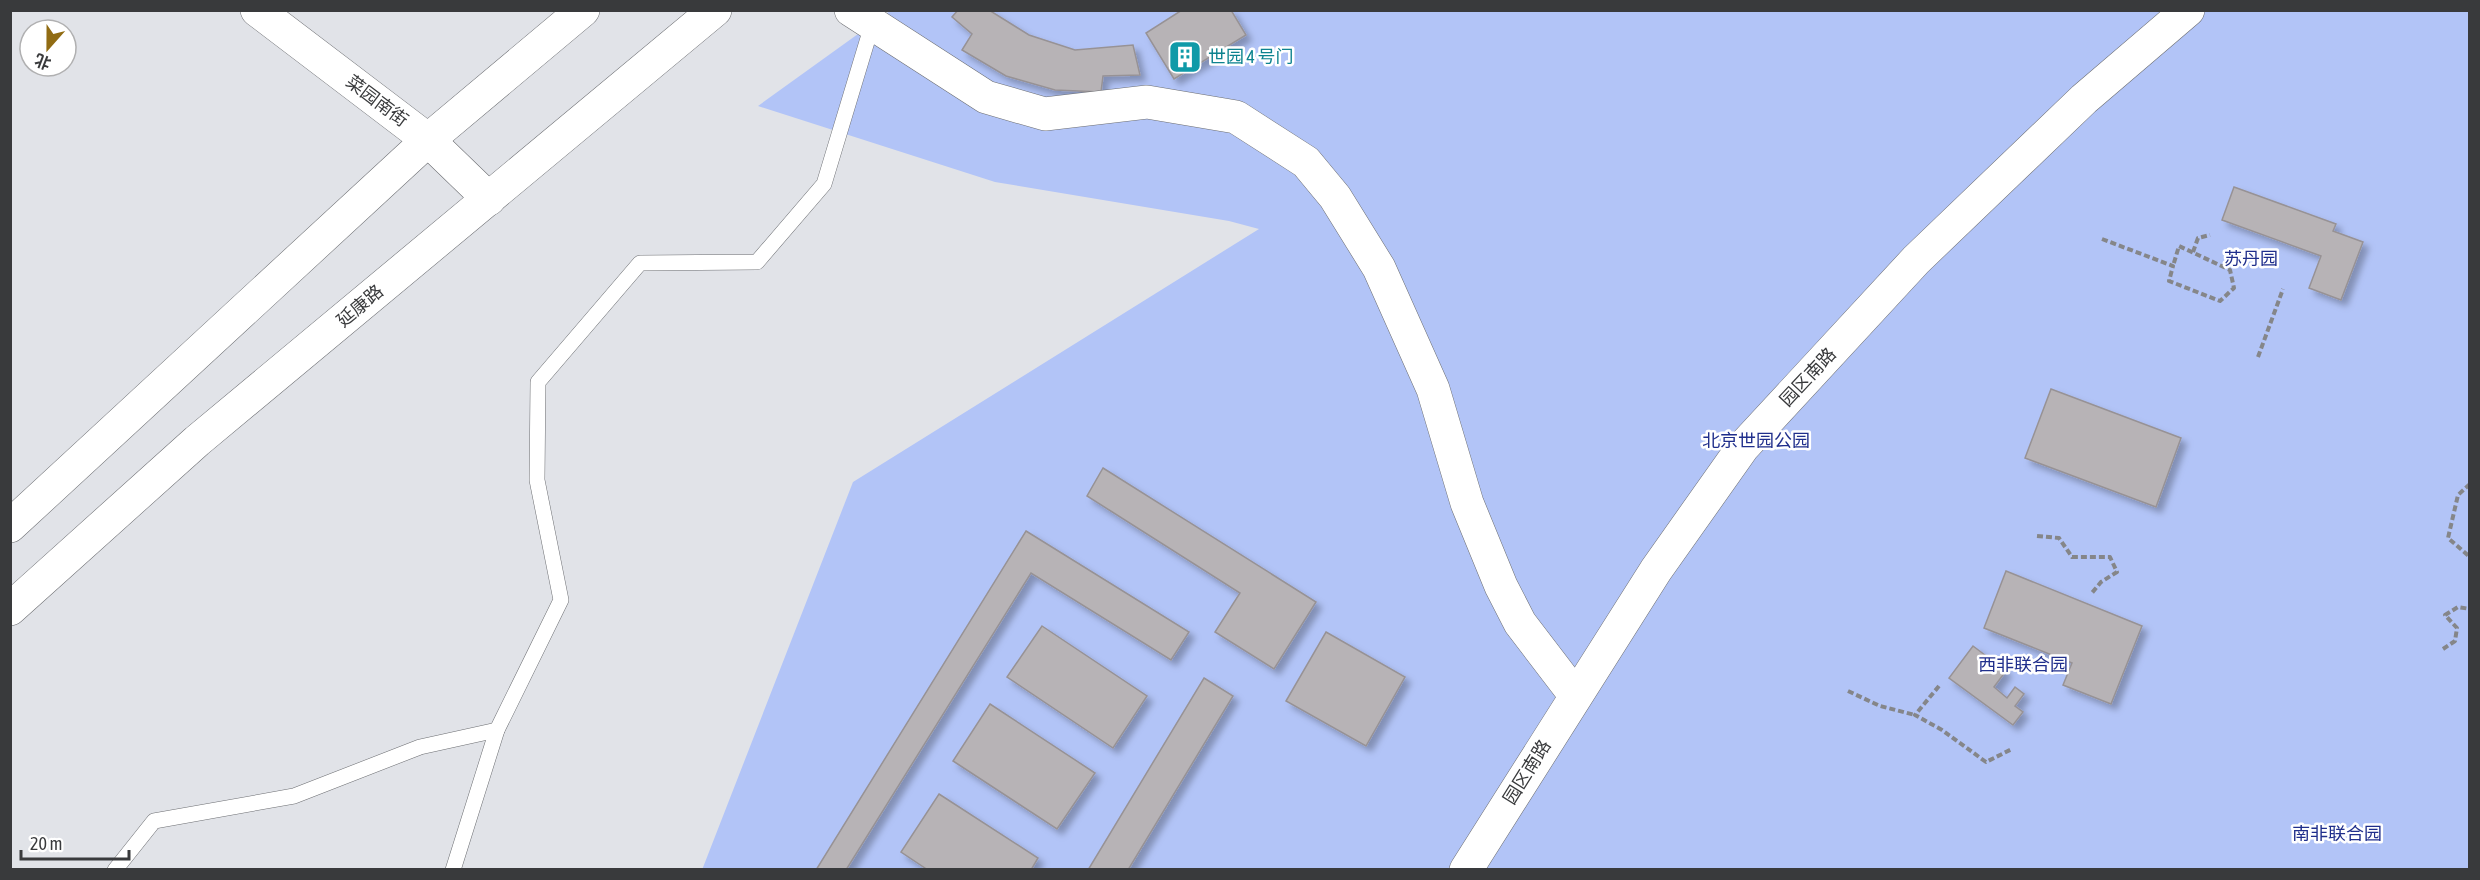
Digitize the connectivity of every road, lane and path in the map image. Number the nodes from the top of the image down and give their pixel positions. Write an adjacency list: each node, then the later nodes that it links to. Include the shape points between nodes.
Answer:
1 (257, 10): 6 (street, 菜园南街)
2 (583, 10): 6 (street)
3 (715, 10): 7 (street, 延康路)
4 (2188, 10): 24 (street, 园区南路, via 2084,99 1924,252 1743,447 1656,570)
5 (862, 18): 24 (street, via 986,97 1046,114 1147,102 1236,117 1306,162 1335,197 1379,268 1432,389 1467,503 1501,586 1520,623); 26 (lane, via 824,184 757,262 640,263 538,382 537,480 561,600)
6 (428, 140): 7 (street, 菜园南街); 15 (street)
7 (489, 199): 19 (street, 延康路, via 197,441)
8 (2210, 235): 10 (path, via 2198,238)
9 (2102, 239): 11 (path)
10 (2193, 252): 11 (path, via 2180,246); 11 (path, via 2230,270 2234,288 2220,301 2169,281)
11 (2173, 266)
12 (2283, 289): 13 (path)
13 (2258, 357)
14 (2469, 484): 17 (path, via 2458,495 2448,538)
15 (10, 526)
16 (2037, 536): 18 (path, via 2059,538 2072,557 2110,557 2117,572)
17 (2469, 557)
18 (2091, 594)
19 (10, 609)
20 (2469, 609): 21 (path, via 2458,607 2445,615 2457,628 2455,641)
21 (2442, 649)
22 (1939, 686): 25 (path)
23 (1848, 691): 25 (path, via 1880,706)
24 (1575, 695): 30 (street, 园区南路)
25 (1915, 715): 27 (path, via 1986,762)
26 (497, 730): 28 (lane, via 420,747 294,796 154,821); 29 (lane)
27 (2012, 749)
28 (116, 870)
29 (453, 870)
30 (1466, 870)

